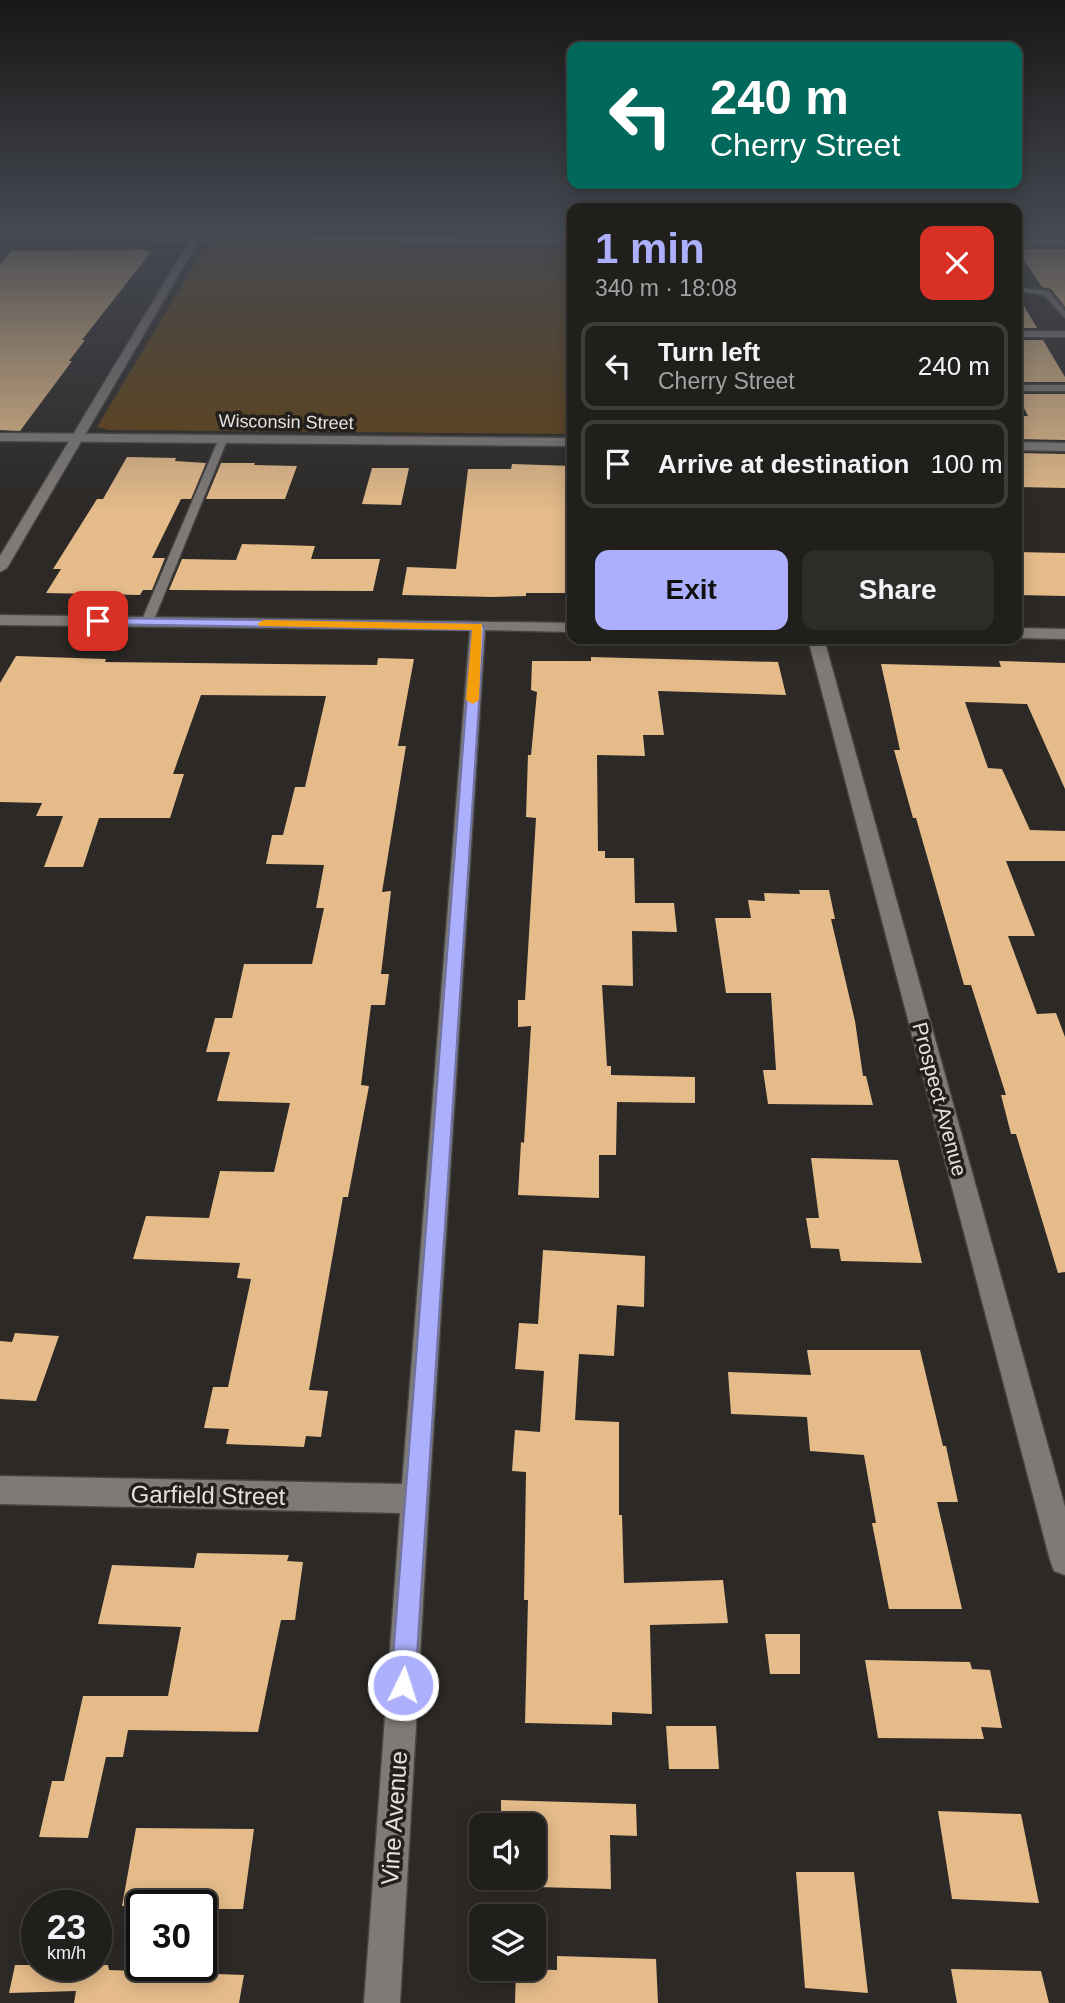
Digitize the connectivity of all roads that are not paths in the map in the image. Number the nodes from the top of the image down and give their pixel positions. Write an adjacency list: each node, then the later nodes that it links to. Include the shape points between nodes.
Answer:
1 (146, 323): 7 (street)
2 (1022, 334): 3 (street)
3 (1065, 334)
4 (1022, 388): 5 (lane)
5 (1065, 388)
6 (0, 437): 7 (street, Wisconsin Street)
7 (79, 437): 8 (street, Wisconsin Street); 12 (street)
8 (223, 438): 9 (street, Wisconsin Street); 15 (lane)
9 (567, 442)
10 (1022, 446): 11 (street)
11 (1065, 447)
12 (5, 553): 13 (street)
13 (0, 568)
14 (0, 620): 15 (street)
15 (148, 622): 16 (street)
16 (478, 627): 17 (street); 22 (street, Vine Avenue)
17 (567, 628)
18 (1022, 633): 19 (street)
19 (1065, 634)
20 (817, 644): 23 (street, Prospect Avenue)
21 (0, 1490): 22 (street, Garfield Street)
22 (415, 1499): 24 (street, Vine Avenue)
23 (1065, 1560)
24 (382, 2003)

